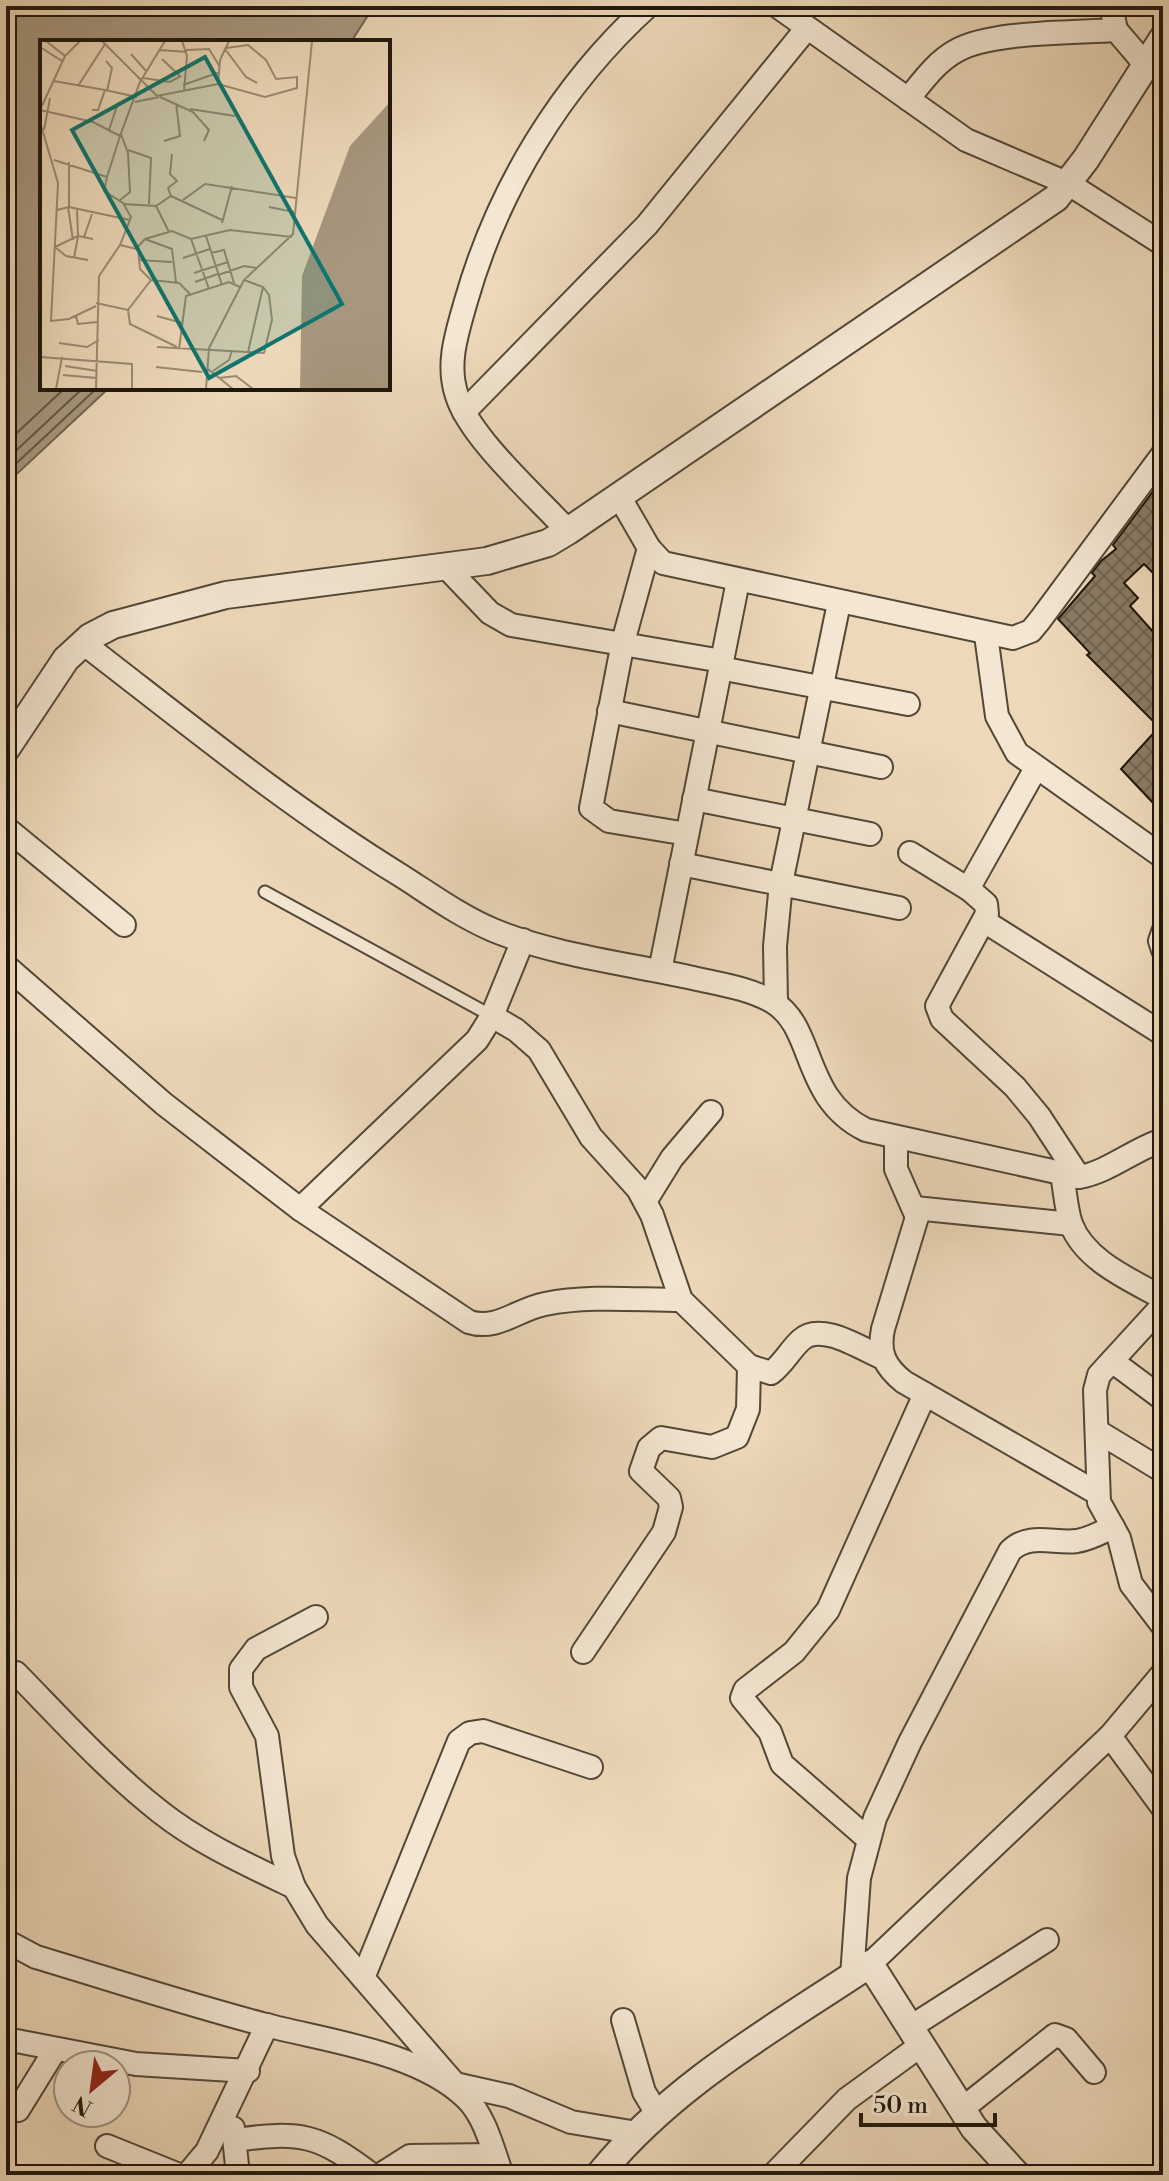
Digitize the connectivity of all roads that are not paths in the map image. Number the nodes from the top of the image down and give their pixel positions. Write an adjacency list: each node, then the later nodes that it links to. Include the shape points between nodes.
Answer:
1 (648, 6): 11 (street, via 597,56 531,151 494,216 451,360)
2 (777, 6): 4 (street)
3 (1111, 6): 5 (street)
4 (805, 18): 8 (street); 11 (street, via 647,225)
5 (1116, 30): 7 (street); 8 (street, via 971,44 937,64)
6 (1163, 38): 7 (street)
7 (1145, 64): 9 (street)
8 (908, 99): 9 (street, via 966,140)
9 (1069, 184): 10 (street); 13 (street, via 1056,198)
10 (1163, 244)
11 (464, 412): 14 (street)
12 (1159, 471): 19 (street, via 1031,631 1013,638)
13 (619, 496): 14 (street); 15 (street)
14 (568, 531): 16 (street, via 516,554)
15 (649, 548): 17 (street, via 663,563); 20 (street)
16 (445, 566): 20 (street, via 500,620); 21 (street, via 226,595 113,625)
17 (738, 581): 18 (street); 22 (street)
18 (839, 603): 19 (street); 23 (street)
19 (986, 635): 30 (street, via 997,716 1017,753)
20 (623, 642): 22 (street); 25 (street)
21 (83, 643): 27 (street, via 66,659); 46 (street, via 328,831 471,919)
22 (721, 665): 23 (street); 26 (street)
23 (821, 688): 24 (street); 28 (street)
24 (908, 704)
25 (609, 711): 26 (street); 34 (street, via 591,800 595,813 609,821)
26 (708, 731): 28 (street); 31 (street)
27 (6, 749)
28 (807, 752): 29 (street); 32 (street)
29 (881, 767)
30 (1036, 768): 37 (street); 40 (street)
31 (694, 799): 32 (street); 34 (street)
32 (793, 819): 35 (street); 39 (street)
33 (6, 828): 44 (street)
34 (687, 834): 38 (street)
35 (870, 834)
36 (910, 853): 40 (street)
37 (1163, 857)
38 (681, 864): 39 (street); 49 (street)
39 (781, 883): 42 (street); 50 (street)
40 (970, 890): 43 (street, via 988,909)
41 (265, 892): 51 (lane)
42 (899, 908)
43 (984, 921): 52 (street); 56 (street, via 939,1000 938,1012 1039,1116)
44 (124, 925)
45 (1163, 932): 47 (street)
46 (523, 940): 49 (street); 51 (street)
47 (1163, 950)
48 (6, 966): 59 (street, via 164,1104)
49 (660, 971): 50 (street)
50 (776, 1003): 54 (street, via 796,1028 832,1107 866,1130)
51 (492, 1016): 57 (street, via 539,1050 591,1137); 59 (street, via 467,1050)
52 (1163, 1034)
53 (711, 1112): 57 (street, via 672,1158)
54 (896, 1137): 56 (street); 58 (street, via 896,1169)
55 (1163, 1140): 56 (street, via 1090,1175)
56 (1070, 1175): 60 (street)
57 (646, 1200): 62 (street)
58 (915, 1208): 60 (street); 64 (street, via 913,1240 883,1329)
59 (300, 1209): 62 (street, via 456,1315 483,1327 558,1301)
60 (1071, 1224): 61 (street, via 1096,1256)
61 (1163, 1298)
62 (681, 1300): 66 (street)
63 (1163, 1305): 65 (street)
64 (883, 1358): 66 (street, via 813,1333 771,1373); 67 (street, via 891,1372)
65 (1112, 1361): 68 (street); 69 (street, via 1097,1383)
66 (749, 1366): 75 (street, via 748,1409 737,1437 712,1447 661,1438 649,1448 641,1471 669,1498 669,1517)
67 (925, 1394): 71 (street); 81 (street, via 828,1610 794,1652 745,1690 742,1698 772,1736 782,1764)
68 (1163, 1399)
69 (1097, 1431): 70 (street); 71 (street)
70 (1163, 1471)
71 (1097, 1493): 72 (street)
72 (1113, 1527): 74 (street, via 1131,1584); 81 (street, via 1084,1540 1035,1540 1010,1551 910,1742)
73 (316, 1617): 82 (street, via 246,1657 240,1678 267,1736 283,1856)
74 (1163, 1626)
75 (583, 1652)
76 (16, 1673): 82 (street, via 160,1812)
77 (1163, 1673): 78 (street)
78 (1110, 1736): 80 (street); 85 (street)
79 (591, 1767): 86 (street, via 483,1731 459,1741)
80 (1163, 1808)
81 (868, 1839): 85 (street, via 859,1878)
82 (294, 1887): 86 (street, via 317,1925)
83 (1047, 1940): 89 (street)
84 (9, 1947): 88 (street)
85 (861, 1970): 89 (street); 100 (street)
86 (363, 1978): 96 (street)
87 (623, 2020): 100 (street, via 644,2092)
88 (267, 2025): 94 (street); 96 (street, via 391,2057)
89 (914, 2037): 98 (street); 111 (street)
90 (6, 2039): 91 (street)
91 (52, 2049)
92 (52, 2055): 99 (street)
93 (132, 2063): 94 (street)
94 (248, 2071): 97 (street)
95 (1094, 2072): 98 (street, via 1066,2039 1055,2035)
96 (461, 2091): 101 (street, via 509,2096 571,2122); 104 (street, via 483,2124)
97 (231, 2106): 102 (street); 107 (street)
98 (962, 2109): 112 (street)
99 (18, 2110)
100 (656, 2112): 101 (street)
101 (637, 2133): 105 (street)
102 (235, 2140): 108 (street); 109 (street, via 311,2137)
103 (107, 2146): 106 (street)
104 (498, 2165): 110 (street, via 410,2156)
105 (609, 2171)
106 (179, 2175)
107 (187, 2175)
108 (238, 2175)
109 (372, 2175)
110 (380, 2175)
111 (773, 2175)
112 (1017, 2175)

